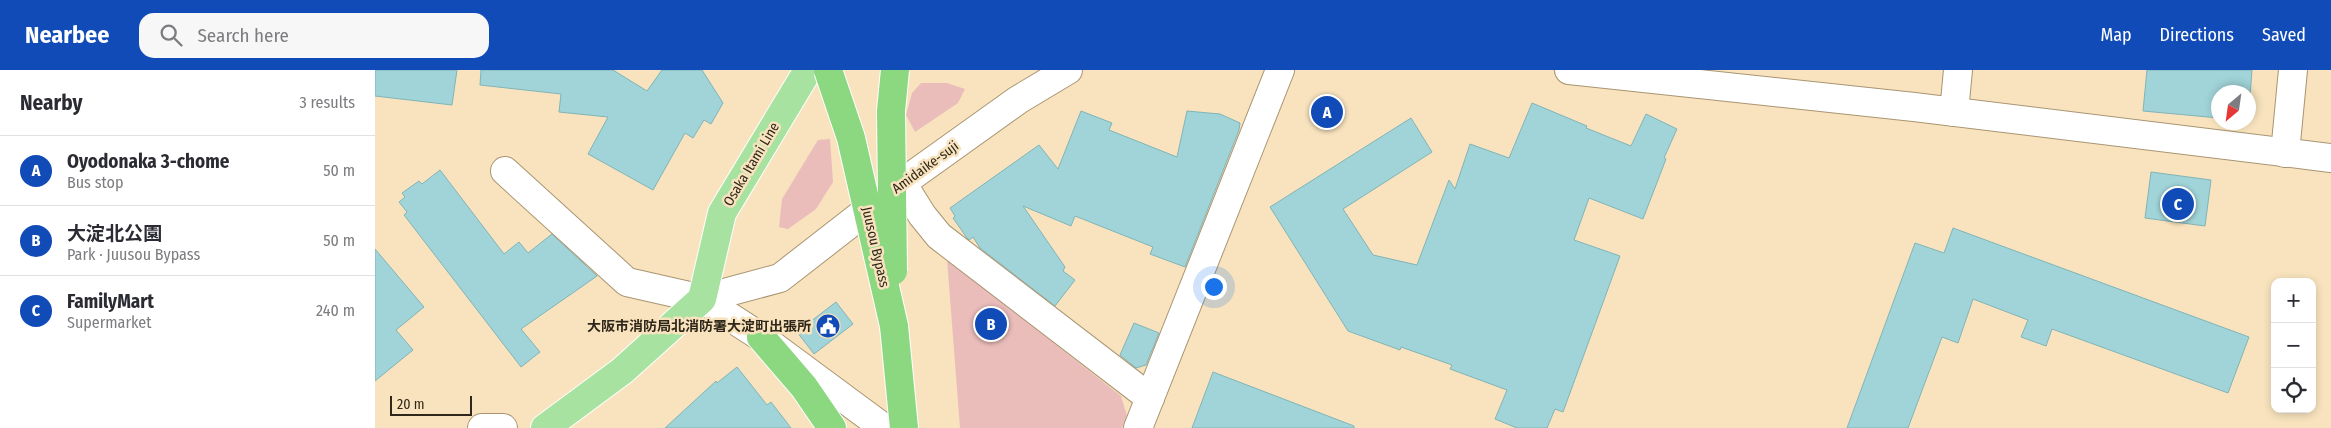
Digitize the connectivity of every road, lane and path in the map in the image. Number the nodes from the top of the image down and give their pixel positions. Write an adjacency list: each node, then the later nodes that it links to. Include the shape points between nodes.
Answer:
1 (808, 70): 14 (main road, Osaka Itami Line, via 722,213)
2 (827, 70): 15 (highway, Juusou Bypass, bridge, via 851,138)
3 (895, 70): 15 (highway, bridge, via 891,111)
4 (1068, 70): 13 (street, Amidaike-suji, via 1018,100)
5 (1281, 70): 17 (street)
6 (1569, 70): 9 (street)
7 (1958, 70): 9 (street)
8 (2293, 70): 10 (street)
9 (1954, 112): 10 (street)
10 (2285, 153): 11 (street)
11 (2331, 158)
12 (505, 171): 14 (street, via 627,282)
13 (902, 183): 14 (street, Amidaike-suji, via 780,278); 17 (street, via 939,236)
14 (702, 299): 16 (street); 20 (main road, via 622,371)
15 (894, 326): 23 (highway, Juusou Bypass)
16 (761, 337): 21 (highway, via 805,387); 22 (street)
17 (1150, 398): 24 (street)
18 (482, 428): 19 (street)
19 (503, 428)
20 (545, 428)
21 (832, 428)
22 (884, 428)
23 (904, 428)
24 (1138, 428)

